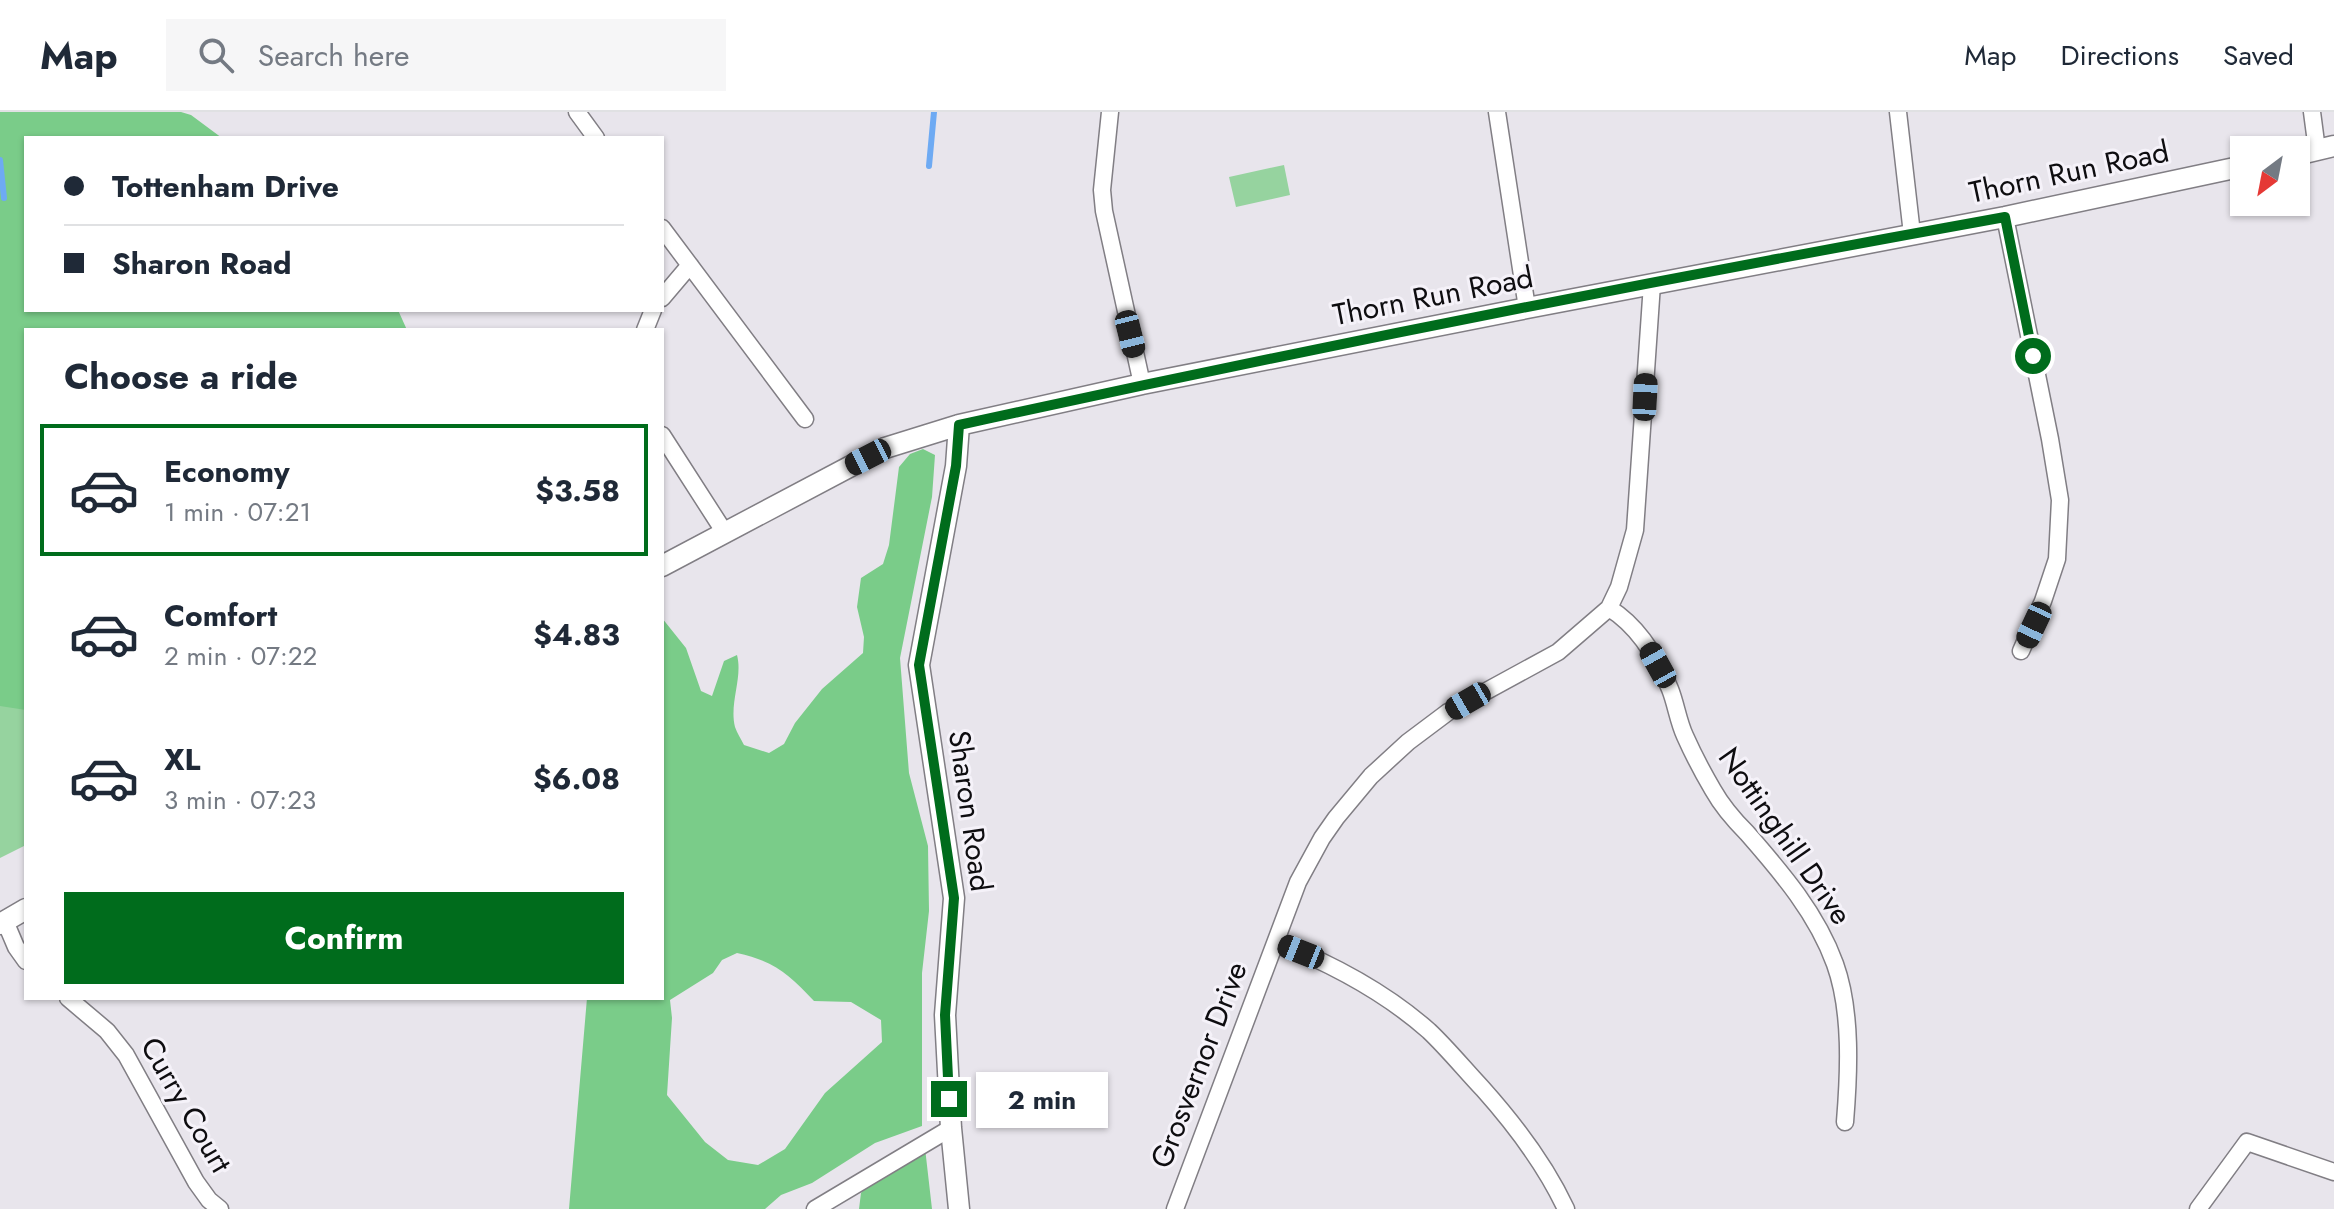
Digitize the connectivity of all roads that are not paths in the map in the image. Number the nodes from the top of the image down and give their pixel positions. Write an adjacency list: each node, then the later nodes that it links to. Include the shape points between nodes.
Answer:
1 (577, 112): 6 (street)
2 (1110, 112): 16 (street, via 1104,211)
3 (1497, 112): 15 (street)
4 (1898, 112): 11 (street)
5 (2312, 112): 7 (street)
6 (595, 136)
7 (2325, 148)
8 (2230, 169): 9 (street, Thorn Run Road)
9 (2005, 217): 11 (street, Thorn Run Road); 23 (street, via 2060,500 2057,559)
10 (664, 231): 12 (street)
11 (1912, 234): 13 (street, Thorn Run Road)
12 (690, 265): 14 (street); 17 (street)
13 (1652, 284): 15 (street, Thorn Run Road); 22 (street, via 1638,510 1631,551)
14 (664, 296)
15 (1527, 308): 16 (street, Thorn Run Road)
16 (1142, 384): 18 (street, Thorn Run Road)
17 (805, 419)
18 (959, 425): 20 (street, Thorn Run Road, via 885,448); 30 (street, Sharon Road, via 919,665 954,898 945,1015)
19 (664, 438): 20 (street)
20 (725, 533): 21 (street, Thorn Run Road)
21 (664, 565)
22 (1609, 608): 26 (street, Grosvernor Drive, via 1558,652 1426,728 1371,776 1322,838 1298,882); 29 (street, Nottinghill Drive, via 1645,642 1713,792 1808,908 1828,947 1845,1016)
23 (2021, 651)
24 (24, 910): 25 (street)
25 (2, 922): 27 (street)
26 (1277, 942): 35 (street, Grosvernor Drive); 36 (street, via 1354,978 1430,1032 1520,1134)
27 (24, 958)
28 (70, 1000): 32 (street, Curry Court, via 116,1040 196,1182)
29 (1845, 1122)
30 (951, 1128): 33 (street); 34 (street, Sharon Road)
31 (2334, 1172): 37 (street, via 2247,1142)
32 (220, 1209)
33 (815, 1209)
34 (959, 1209)
35 (1175, 1209)
36 (1566, 1209)
37 (2198, 1209)

